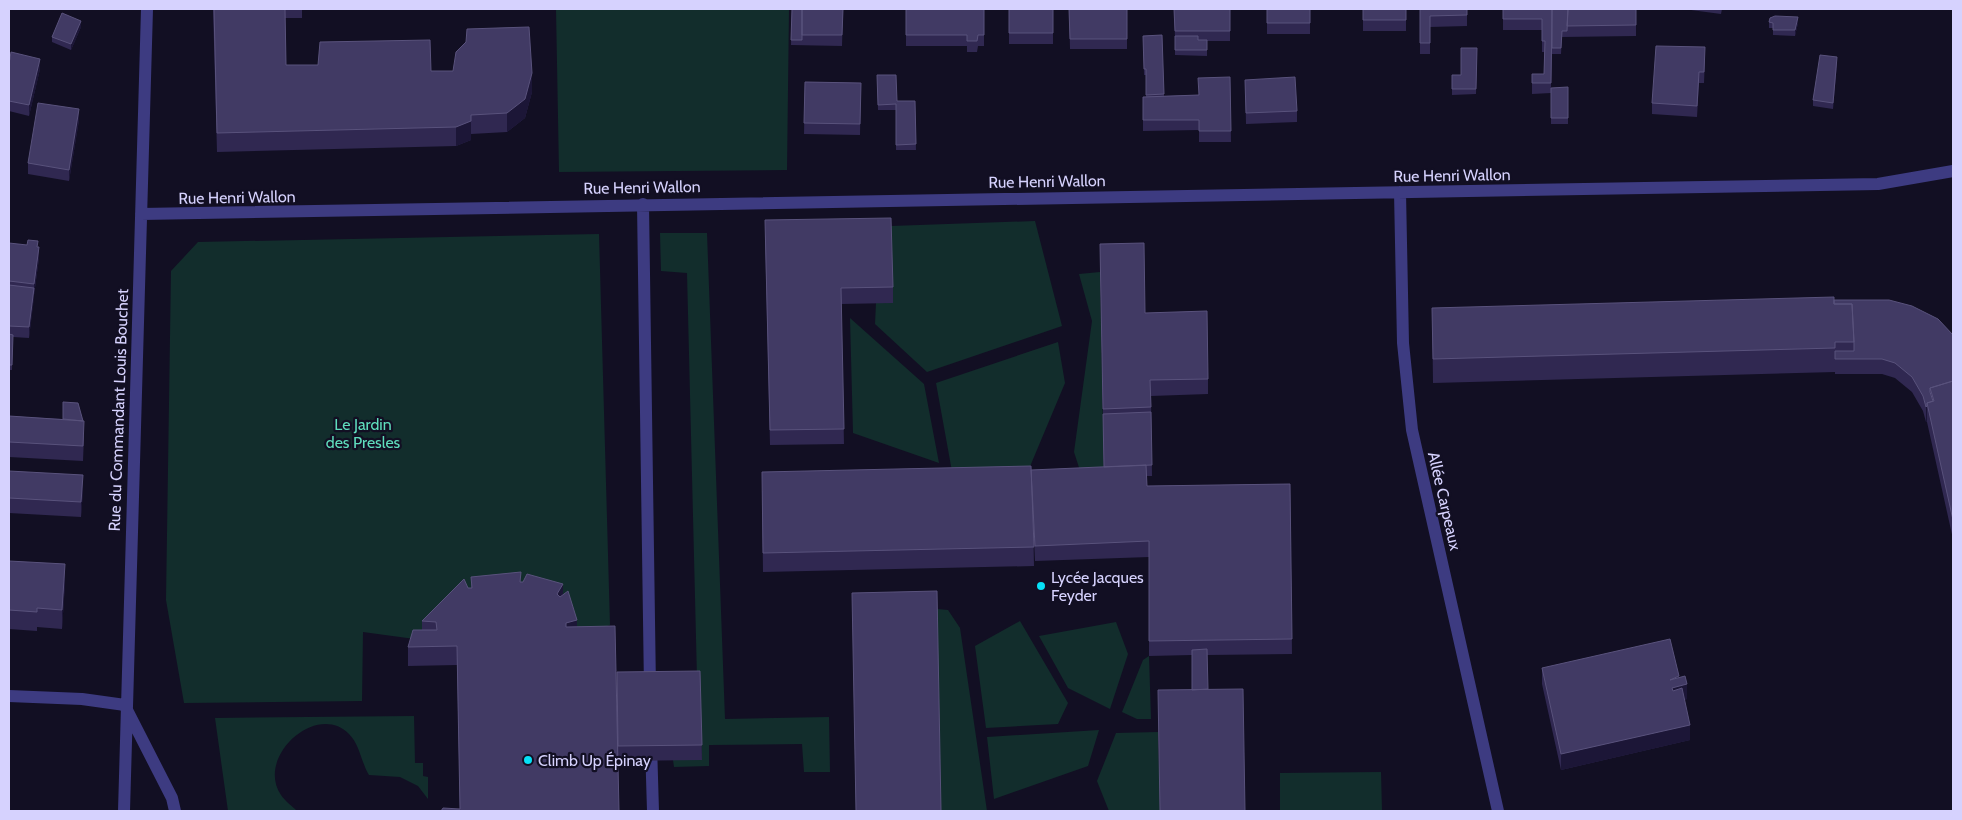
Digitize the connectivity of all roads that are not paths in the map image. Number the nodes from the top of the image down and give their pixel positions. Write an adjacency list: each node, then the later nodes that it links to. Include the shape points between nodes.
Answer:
1 (147, 9): 5 (street, Rue du Commandant Louis Bouchet)
2 (1953, 171): 3 (street, Rue Henri Wallon, via 1878,184)
3 (1400, 192): 4 (street, Rue Henri Wallon); 13 (street, Allée Carpeaux, via 1403,343 1412,430)
4 (643, 204): 5 (street, Rue Henri Wallon); 7 (street)
5 (141, 214): 8 (street, Rue du Commandant Louis Bouchet)
6 (9, 696): 8 (street, via 82,699)
7 (650, 702)
8 (125, 705): 10 (street, Rue du Commandant Louis Bouchet); 11 (street, via 172,798)
9 (651, 732): 12 (street)
10 (124, 811)
11 (175, 811)
12 (653, 811)
13 (1498, 811)

